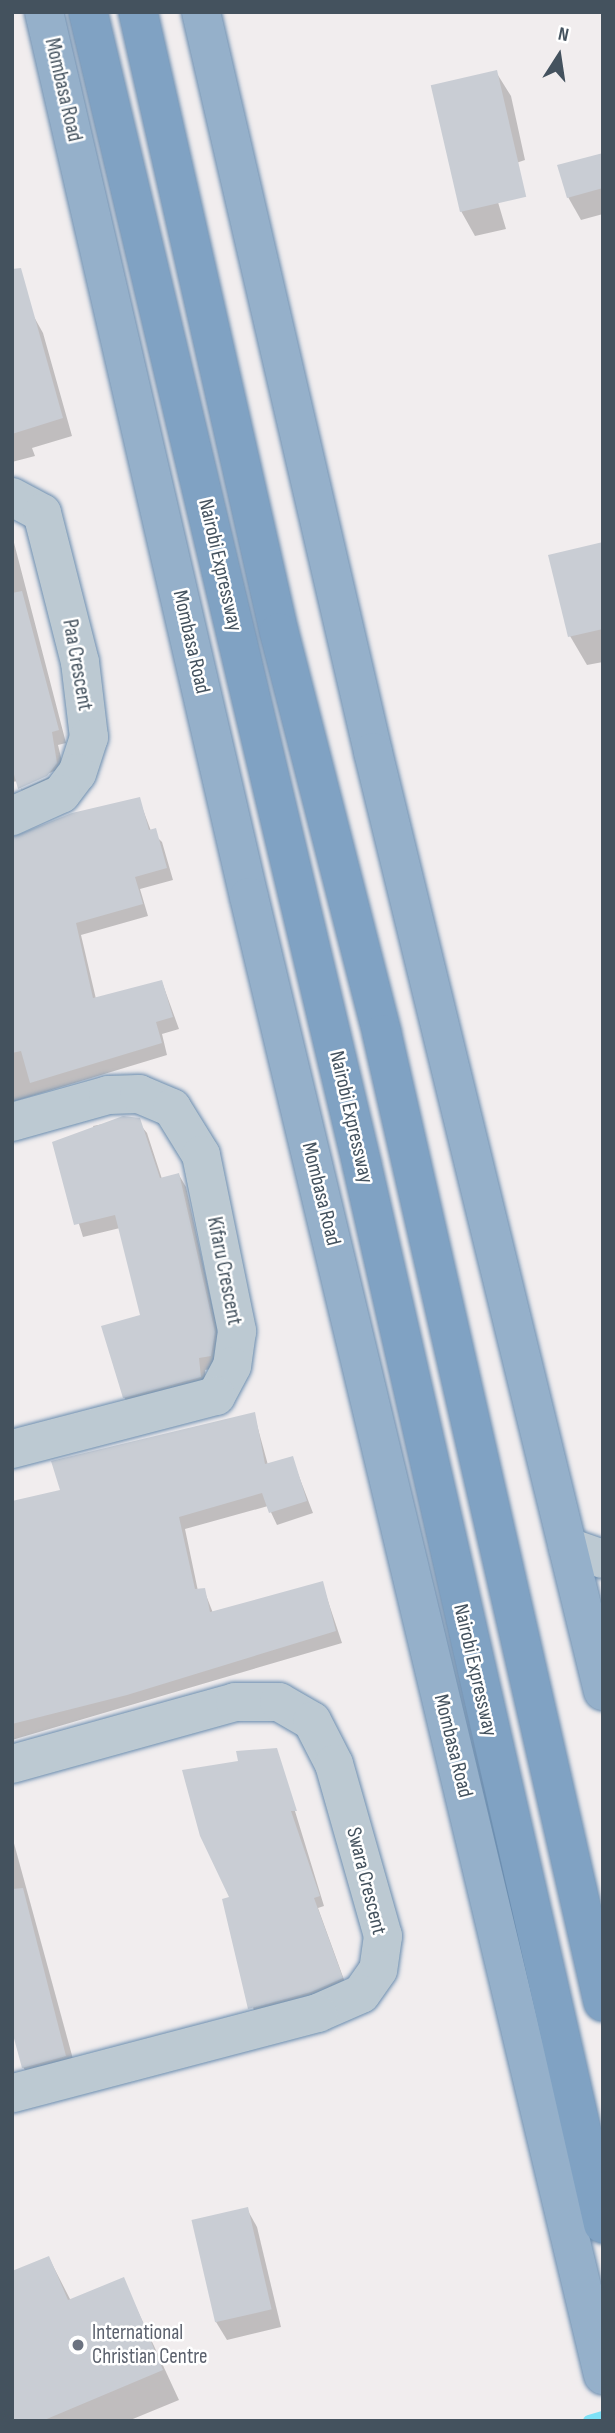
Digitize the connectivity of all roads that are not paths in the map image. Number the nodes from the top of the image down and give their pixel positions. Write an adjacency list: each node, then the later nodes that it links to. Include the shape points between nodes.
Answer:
1 (44, 12): 15 (highway, Mombasa Road, via 252,910)
2 (88, 12): 14 (highway, Nairobi Expressway, via 362,1165)
3 (138, 12): 12 (highway, Nairobi Expressway, via 279,632 385,1048)
4 (201, 12): 9 (highway, via 370,739)
5 (12, 497): 6 (street, Paa Crescent, via 42,513 80,662 89,737 77,773 61,794)
6 (12, 816)
7 (12, 1122): 8 (street, Kifaru Crescent, via 108,1095 139,1094 172,1108 201,1155 237,1331 232,1366 216,1396)
8 (12, 1449)
9 (585, 1553): 10 (highway)
10 (603, 1691)
11 (12, 1764): 13 (street, Swara Crescent, via 235,1702 279,1702 313,1721 334,1764 383,1936 378,1970 361,1994 318,2013)
12 (603, 2002)
13 (12, 2093)
14 (603, 2224)
15 (603, 2375)

